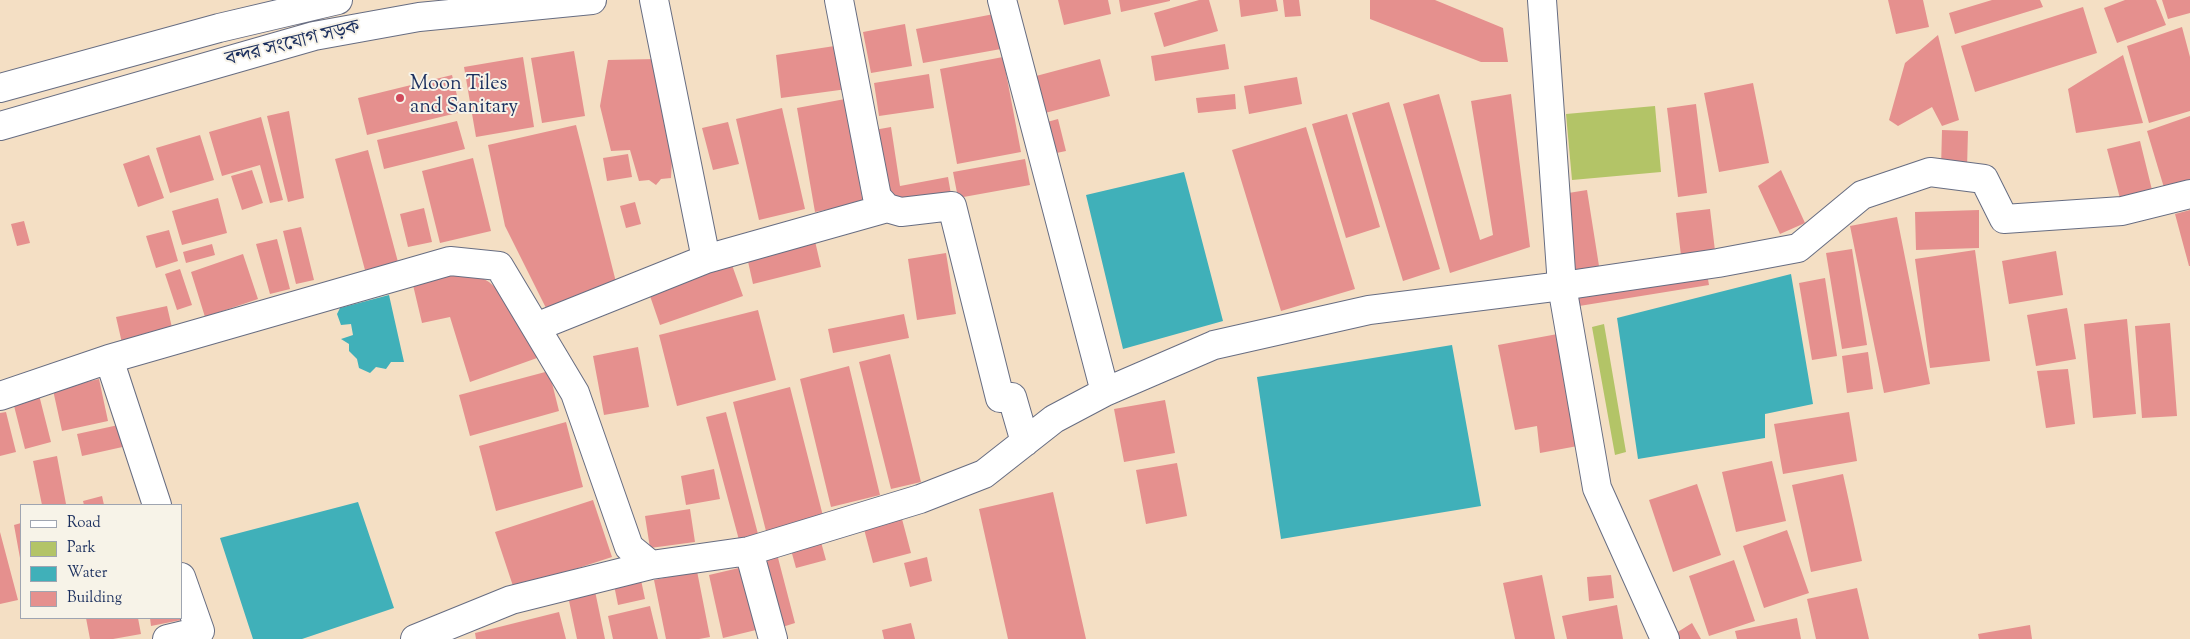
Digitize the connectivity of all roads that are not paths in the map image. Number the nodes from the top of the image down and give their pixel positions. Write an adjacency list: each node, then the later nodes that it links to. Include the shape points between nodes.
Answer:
1 (338, 0): 7 (main road, বন্দর সংযোগ সড়ক, via 219,28)
2 (592, 0): 8 (main road, বন্দর সংযোগ সড়ক, via 419,17 314,36)
3 (654, 0): 11 (main road)
4 (839, 0): 10 (main road, via 877,197)
5 (1002, 0): 15 (main road)
6 (1542, 0): 12 (main road)
7 (0, 88)
8 (0, 126)
9 (2190, 194): 12 (main road, via 2122,211 2004,219 1984,179 1930,172 1862,195 1798,248)
10 (887, 208): 11 (main road); 17 (main road, via 901,212 952,206 1000,398 1012,397)
11 (706, 258): 13 (main road)
12 (1562, 286): 15 (main road, via 1369,310 1214,345); 26 (main road, via 1597,488)
13 (536, 327): 14 (main road, via 499,266 450,261); 20 (main road, via 575,393 629,547)
14 (109, 359): 16 (main road); 18 (main road)
15 (1104, 392): 17 (main road, via 1054,419)
16 (0, 396)
17 (1024, 442): 19 (main road, via 984,474 920,499)
18 (157, 504)
19 (749, 551): 20 (main road); 25 (main road)
20 (651, 565): 24 (main road, via 511,600)
21 (182, 579): 22 (main road)
22 (202, 635): 23 (main road)
23 (167, 639)
24 (415, 639)
25 (773, 639)
26 (1665, 639)

